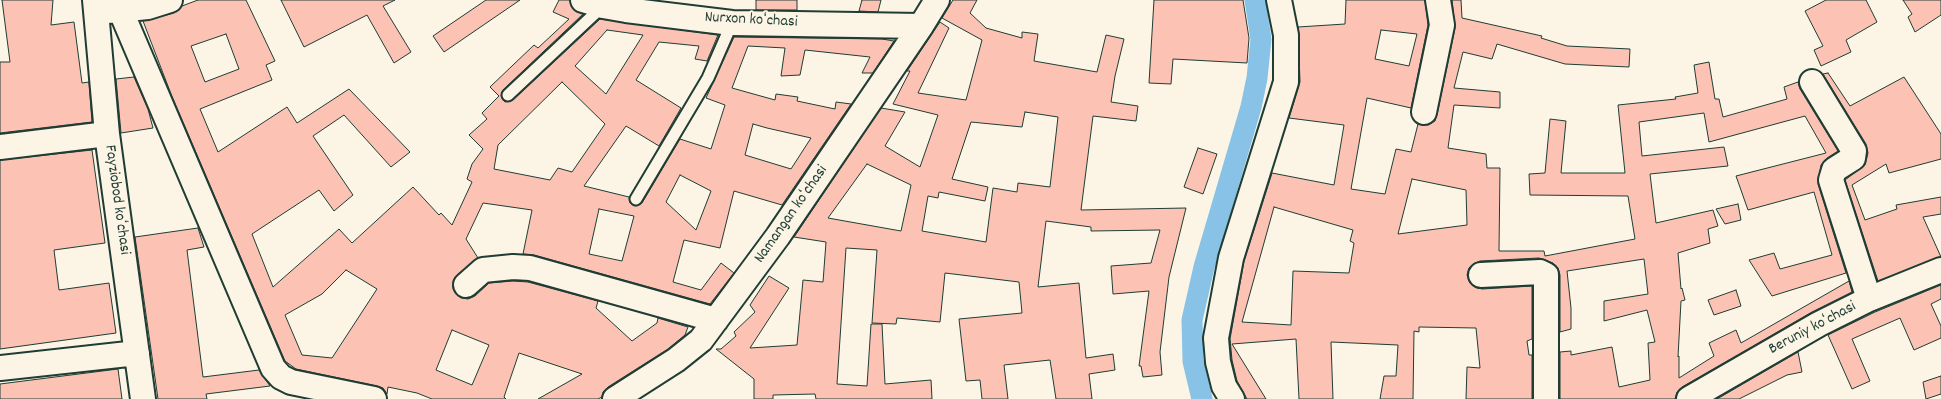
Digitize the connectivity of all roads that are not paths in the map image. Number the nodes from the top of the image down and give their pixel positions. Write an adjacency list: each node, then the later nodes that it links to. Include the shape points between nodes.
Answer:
1 (170, 0): 7 (street, via 148,7)
2 (936, 0): 9 (street, Namangan koʻchasi)
3 (1279, 0): 26 (street, via 1286,35 1286,82 1231,258 1216,338 1224,386)
4 (1438, 0): 12 (street, via 1442,25)
5 (597, 2): 8 (street, Nurxon koʻchasi); 11 (lane)
6 (96, 7): 7 (street); 13 (street, Fayziobod koʻchasi)
7 (120, 9): 24 (street, via 273,368 280,377 291,382)
8 (732, 22): 9 (street, Nurxon koʻchasi); 15 (lane, via 708,78)
9 (921, 26): 20 (street, Namangan koʻchasi, via 778,236)
10 (1812, 82): 19 (street, via 1854,151 1853,158 1834,170 1831,180)
11 (508, 95)
12 (1424, 112)
13 (107, 134): 14 (street); 21 (street, Fayziobod koʻchasi)
14 (0, 147)
15 (636, 198)
16 (1941, 270): 19 (street, Beruniy koʻchasi)
17 (1481, 275): 27 (street, via 1540,272 1546,275)
18 (466, 285): 20 (street, via 483,270 530,268)
19 (1869, 299): 28 (street, Beruniy koʻchasi, via 1819,324)
20 (716, 320): 25 (street, Namangan koʻchasi, via 701,340 676,360)
21 (138, 353): 22 (street); 23 (street, Fayziobod koʻchasi)
22 (0, 368)
23 (143, 399)
24 (374, 399)
25 (615, 399)
26 (1232, 399)
27 (1546, 399)
28 (1690, 399)

